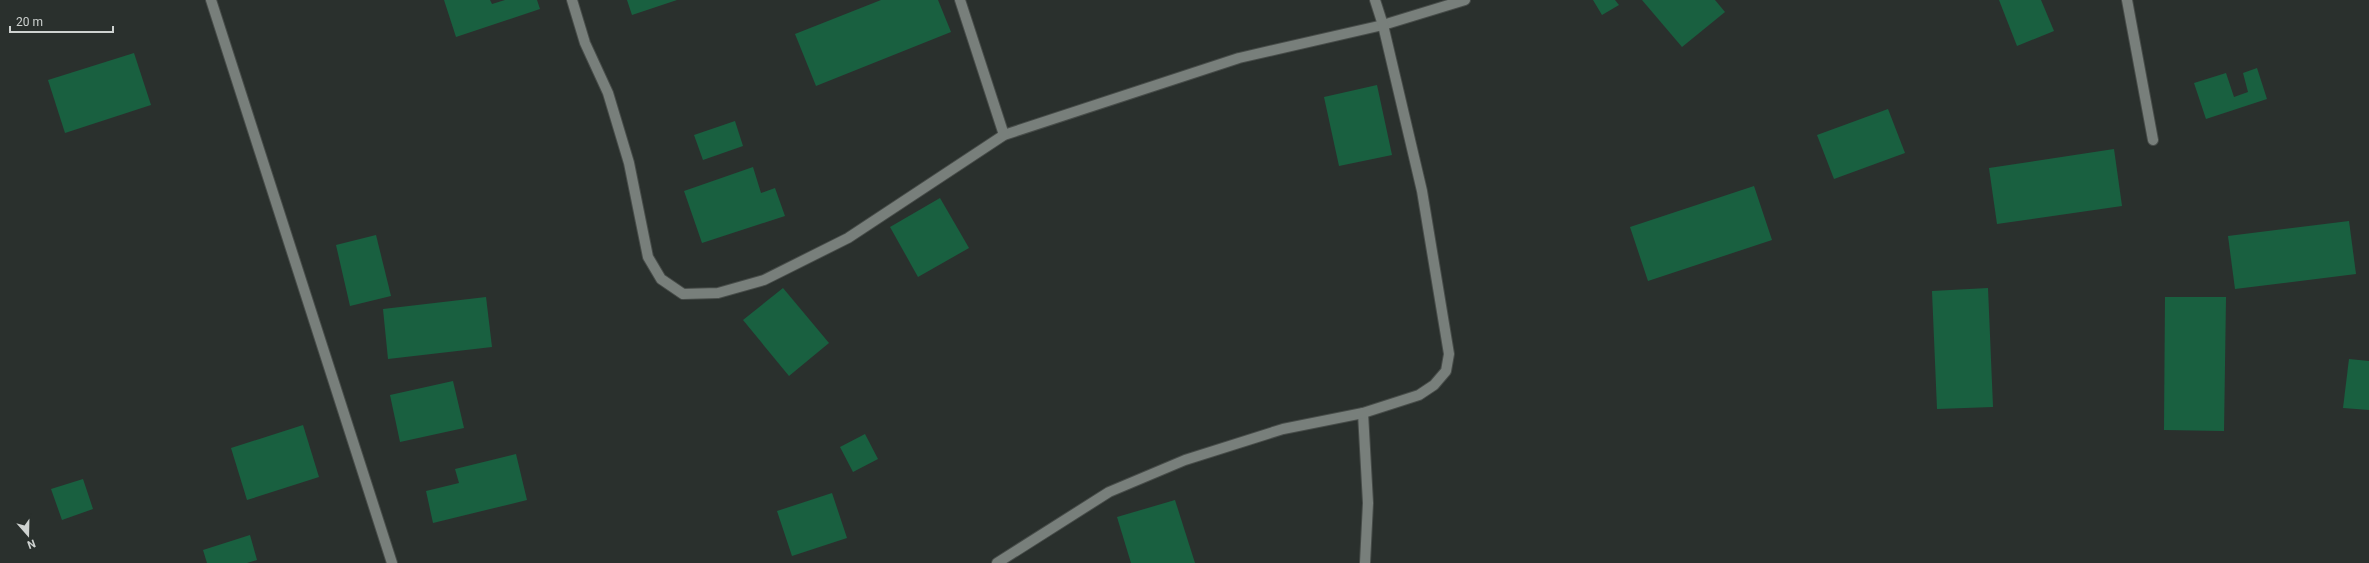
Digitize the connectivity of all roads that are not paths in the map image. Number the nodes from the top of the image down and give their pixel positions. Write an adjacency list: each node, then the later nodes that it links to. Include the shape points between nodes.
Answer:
1 (210, 0): 11 (street)
2 (572, 0): 8 (street, via 585,43 608,93 629,163 648,257 661,280 683,294 718,293 764,280 848,238)
3 (960, 0): 8 (street)
4 (1375, 0): 7 (street)
5 (1465, 0): 7 (street)
6 (2127, 0): 9 (street)
7 (1383, 25): 8 (street, via 1239,58); 10 (street, via 1422,191 1449,354 1446,371 1434,385 1419,395)
8 (1004, 135)
9 (2153, 140)
10 (1363, 413): 12 (street, via 1283,429 1185,460 1109,492); 13 (street, via 1368,503)
11 (392, 563)
12 (997, 563)
13 (1365, 563)

